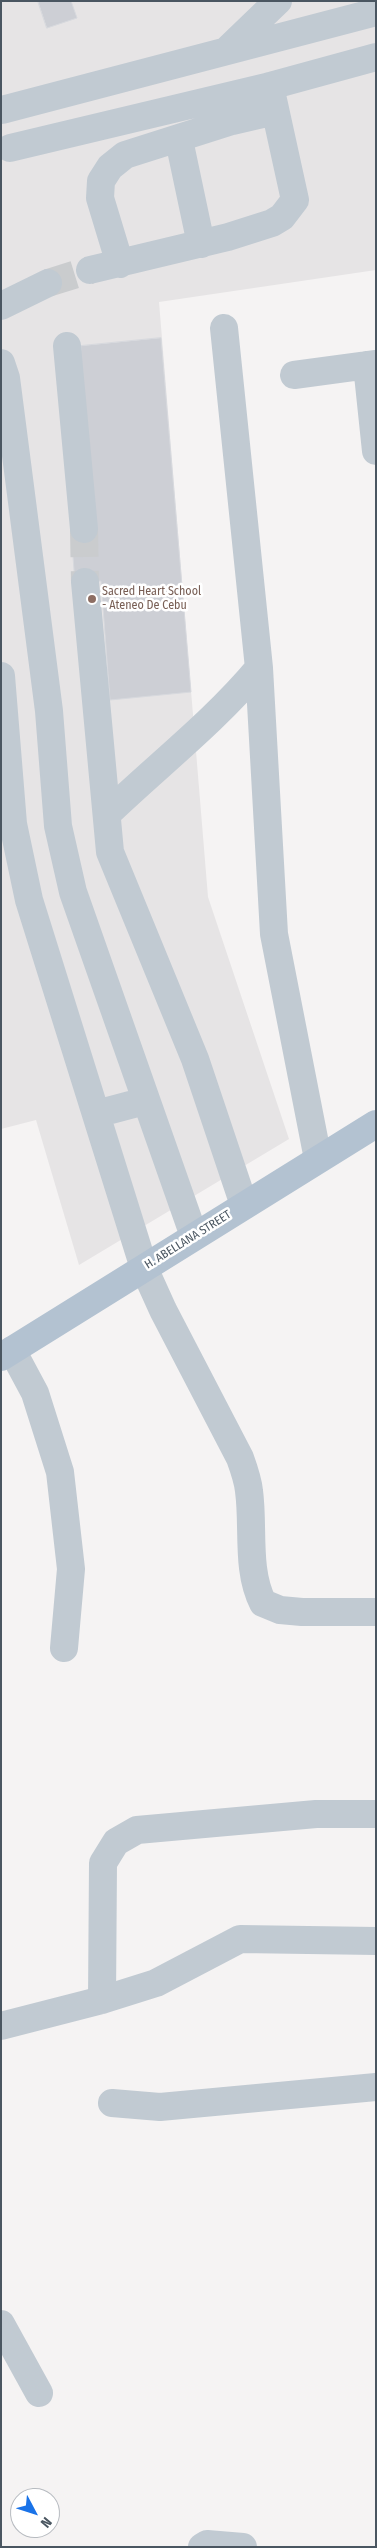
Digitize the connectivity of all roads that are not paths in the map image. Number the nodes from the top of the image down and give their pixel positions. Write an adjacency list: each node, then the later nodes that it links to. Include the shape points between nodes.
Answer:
1 (278, 1): 3 (street)
2 (376, 12): 3 (street)
3 (225, 52): 6 (street)
4 (376, 57): 5 (street)
5 (272, 99): 7 (street, via 232,121); 8 (street); 9 (street, via 295,200 282,217 272,222)
6 (2, 110): 8 (street, via 10,135)
7 (179, 140): 9 (street); 10 (street, via 125,155 110,167 101,180 100,198)
8 (5, 158)
9 (201, 244): 10 (street)
10 (120, 264): 11 (street)
11 (90, 270)
12 (48, 283): 13 (street)
13 (1, 306)
14 (224, 328): 22 (street)
15 (67, 346): 20 (street)
16 (1, 363): 24 (street, via 6,378)
17 (372, 365): 18 (street); 19 (street)
18 (294, 375)
19 (376, 452)
20 (84, 529)
21 (85, 582): 26 (street)
22 (260, 668): 26 (street, via 201,730 149,773); 30 (street, via 274,934)
23 (1, 676): 25 (street)
24 (49, 711): 25 (street); 27 (street, via 58,826 73,892)
25 (3, 713): 28 (street, via 13,824 29,900)
26 (107, 814): 31 (street, via 110,852 195,1058)
27 (145, 1101): 28 (street); 32 (street)
28 (96, 1114): 33 (street)
29 (376, 1124): 30 (main road, H. ABELLANA STREET)
30 (318, 1159): 31 (main road, H. ABELLANA STREET)
31 (244, 1205): 32 (main road, H. ABELLANA STREET)
32 (194, 1236): 33 (main road, H. ABELLANA STREET)
33 (144, 1268): 34 (main road, H. ABELLANA STREET); 35 (street, via 246,1474 255,1588 262,1603 280,1610 302,1612)
34 (6, 1354): 36 (street, via 35,1393 60,1472 71,1570)
35 (376, 1612)
36 (64, 1648)
37 (376, 1814): 39 (street, via 316,1814 137,1830 116,1842 103,1863)
38 (376, 1941): 39 (street, via 240,1939 156,1983)
39 (102, 2000): 40 (street)
40 (1, 2026)
41 (376, 2087): 42 (street, via 160,2107)
42 (112, 2103)
43 (1, 2324): 44 (street)
44 (39, 2393)
45 (202, 2547): 46 (street, via 207,2544)
46 (243, 2547)

